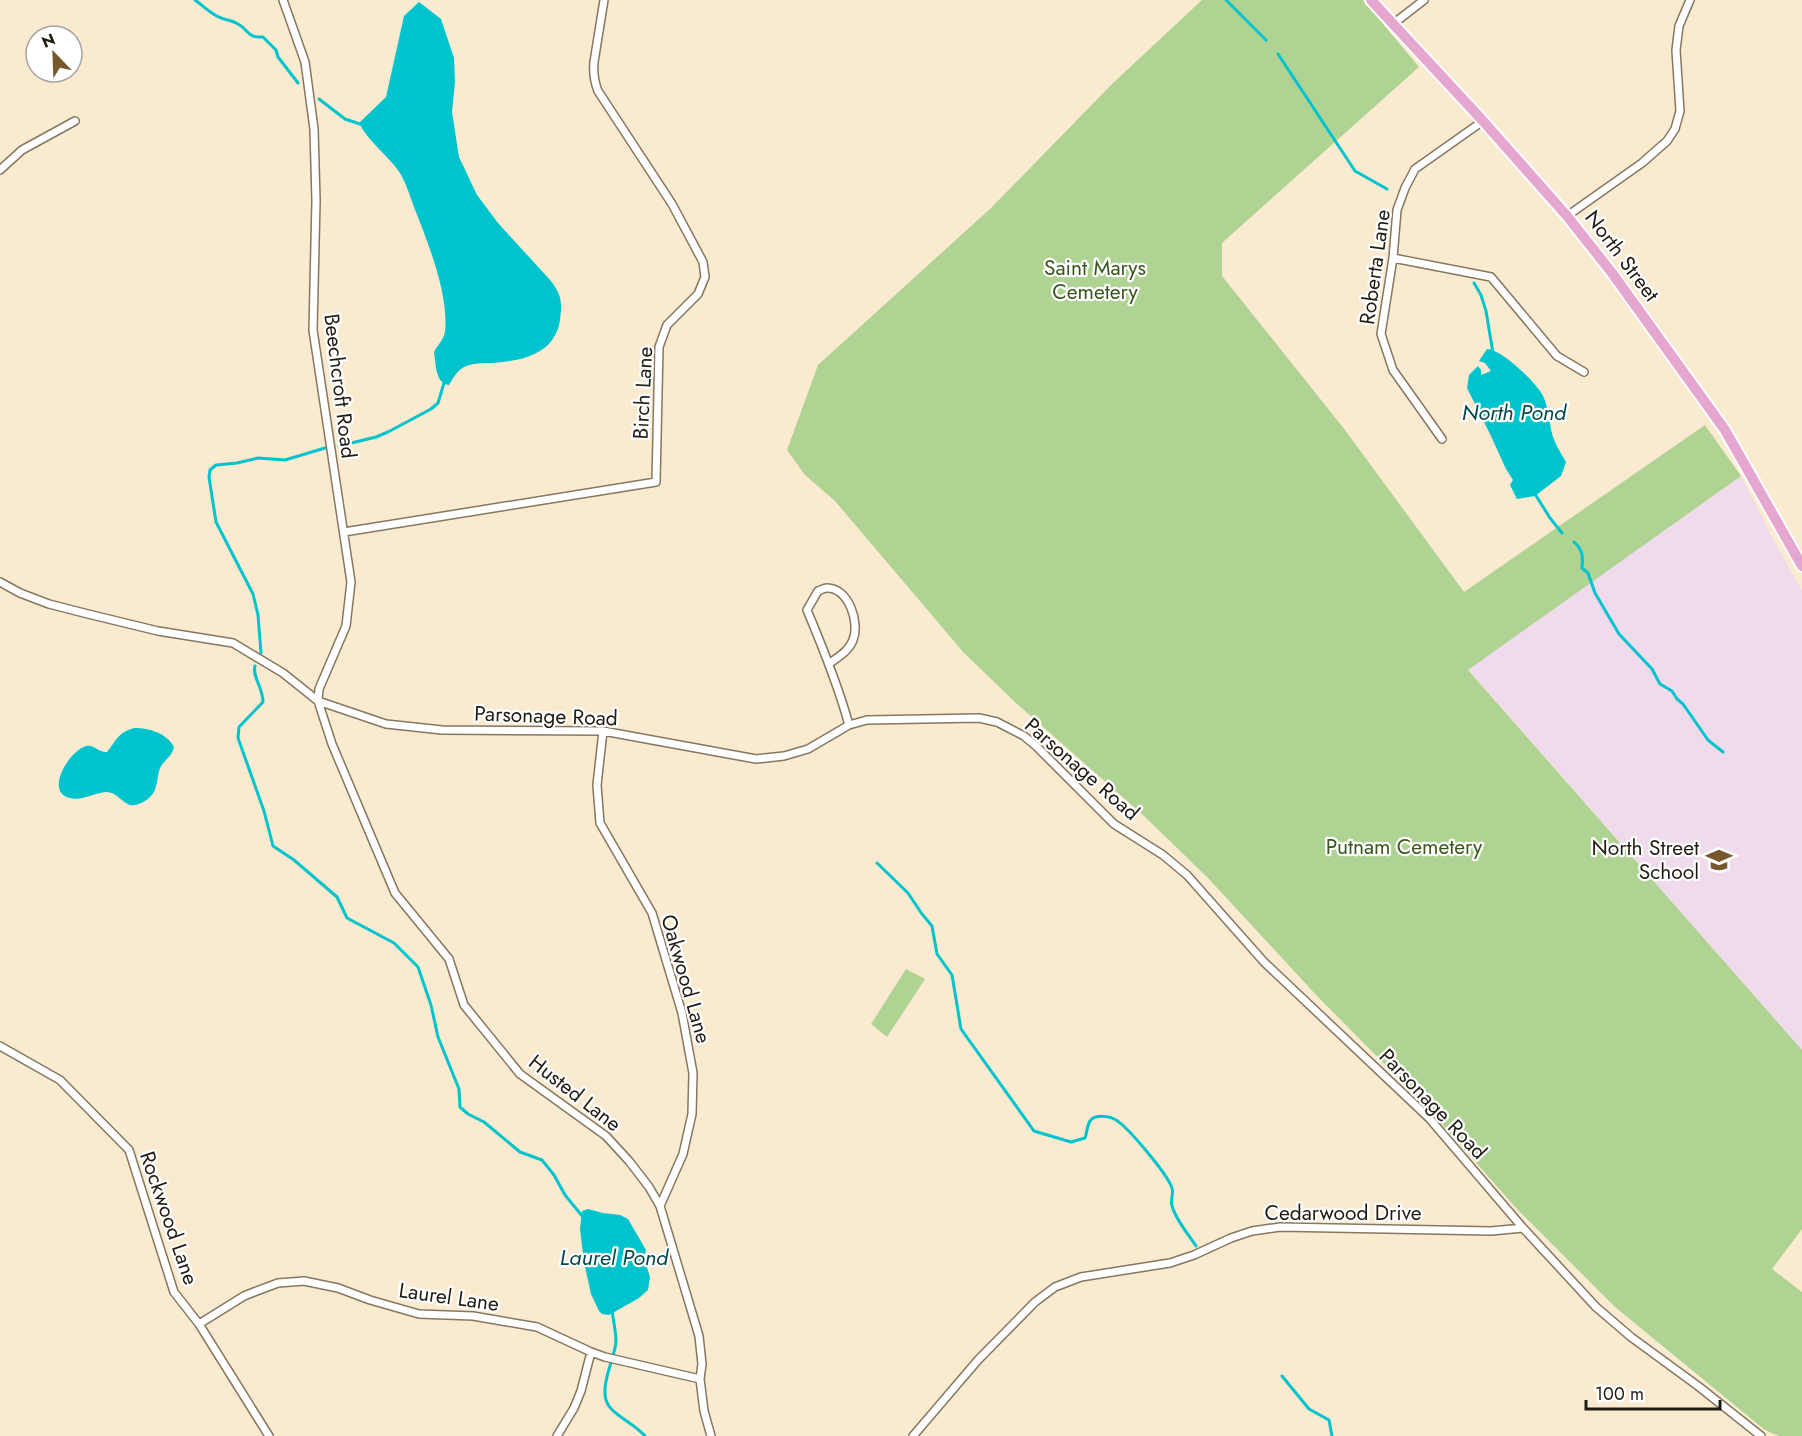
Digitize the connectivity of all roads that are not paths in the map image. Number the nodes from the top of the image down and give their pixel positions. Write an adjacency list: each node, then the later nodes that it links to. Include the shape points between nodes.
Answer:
1 (283, 0): 14 (street, Beechcroft Road, via 305,62 314,129 313,330)
2 (604, 0): 14 (street, Birch Lane, via 594,62 595,83 672,204 703,262 705,277 698,294 667,325 659,347 656,482)
3 (1371, 0): 6 (main road, North Street)
4 (1424, 0): 6 (street)
5 (1690, 0): 10 (street, via 1679,26 1676,50 1680,111 1675,129 1642,163)
6 (1393, 24): 8 (main road, North Street)
7 (75, 121): 9 (street, via 22,150)
8 (1483, 121): 10 (main road, North Street); 11 (street, Roberta Lane, via 1415,169 1397,210)
9 (0, 170)
10 (1567, 216): 15 (main road, North Street, via 1725,430)
11 (1393, 258): 12 (street, via 1491,278 1557,356); 13 (street, Roberta Lane, via 1381,334 1393,370)
12 (1584, 372)
13 (1442, 439)
14 (344, 532): 18 (street, Beechcroft Road, via 351,582 346,626 319,689)
15 (1802, 566)
16 (0, 582): 18 (street, Parsonage Road, via 78,612 233,643 283,673)
17 (830, 663): 17 (street, via 807,610 818,591 827,588 839,592 849,602 854,622 854,640); 19 (street)
18 (318, 701): 20 (street, Parsonage Road, via 386,724 442,730); 22 (street, Husted Lane, via 332,744 395,893 449,959 465,1005 520,1074 606,1136)
19 (849, 725): 20 (street, Parsonage Road, via 808,749 756,759); 23 (street, Parsonage Road, via 867,720 979,718 1024,736 1114,824 1187,875 1264,962 1429,1118)
20 (603, 731): 22 (street, Oakwood Lane, via 597,785 600,823 652,914 682,1013 693,1073 692,1114 683,1154)
21 (0, 1046): 24 (street, Rockwood Lane, via 60,1080 129,1150 174,1292)
22 (660, 1206): 26 (street, Husted Lane, via 699,1336)
23 (1523, 1228): 30 (street, Cedarwood Drive, via 1491,1231 1280,1227 1252,1231 1170,1263 1082,1277 1055,1287 1035,1302 978,1360); 31 (street, Parsonage Road, via 1631,1337)
24 (199, 1324): 25 (street, Laurel Lane, via 244,1296 278,1283 304,1281 419,1314 473,1316 537,1327); 27 (street, Rockwood Lane)
25 (591, 1352): 26 (street, Laurel Lane); 28 (street, via 581,1391)
26 (700, 1379): 29 (street, Husted Lane)
27 (269, 1436)
28 (557, 1436)
29 (711, 1436)
30 (913, 1436)
31 (1761, 1436)

